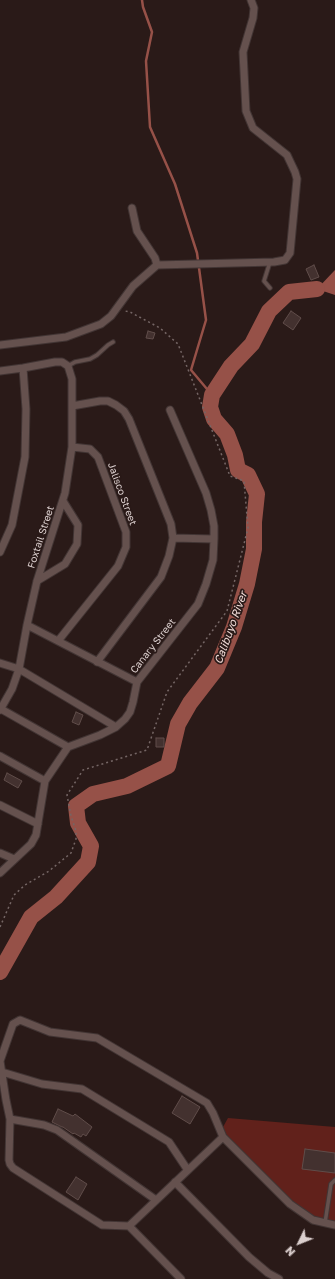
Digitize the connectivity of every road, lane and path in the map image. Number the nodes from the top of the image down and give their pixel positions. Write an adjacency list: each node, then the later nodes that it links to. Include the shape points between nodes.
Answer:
1 (251, 0): 3 (street, via 254,8 253,18 243,52 246,111 253,128 287,155 297,179 290,253 285,260)
2 (132, 208): 4 (street, via 137,231)
3 (270, 262): 4 (street); 5 (lane, via 264,281)
4 (160, 265): 6 (street, via 133,286)
5 (270, 288)
6 (116, 310): 8 (street, via 101,324 66,337); 36 (path, via 130,312 160,328 178,344 230,476 244,481 248,528 227,612 167,692 147,750 83,770 67,795 76,831 71,852 14,895)
7 (113, 342): 9 (lane, via 90,359)
8 (0, 345)
9 (68, 366): 10 (street, via 62,362 55,362); 12 (street, Foxtail Street, via 72,379)
10 (23, 368): 11 (street); 18 (street, via 26,409 25,457 12,525)
11 (0, 371)
12 (72, 406): 14 (street, Foxtail Street); 16 (street, via 108,401 124,410 171,524)
13 (170, 410): 17 (street, Canary Street, via 206,493 214,526)
14 (72, 447): 15 (street, Foxtail Street); 21 (street, Jalisco Street, via 90,449 98,457 126,532 126,547 118,566)
15 (63, 501): 19 (street, Foxtail Street); 19 (street, via 78,525 77,544 65,564)
16 (173, 538): 17 (street); 22 (street, via 161,577)
17 (214, 539): 25 (street, Canary Street, via 213,560 198,604)
18 (0, 552)
19 (37, 581): 20 (street, Foxtail Street)
20 (27, 625): 21 (street); 24 (street, Foxtail Street)
21 (58, 641): 22 (street)
22 (97, 662): 25 (street)
23 (0, 663): 24 (street)
24 (20, 669): 26 (street, Foxtail Street); 27 (street)
25 (138, 682): 27 (street, Canary Street, via 130,712)
26 (0, 709): 28 (street)
27 (116, 727): 28 (street, Canary Street)
28 (68, 747): 30 (street)
29 (0, 756): 30 (street)
30 (45, 780): 32 (street)
31 (0, 805): 32 (street)
32 (38, 824): 34 (street, via 31,844)
33 (0, 853): 34 (street)
34 (14, 859): 35 (street)
35 (0, 874)
36 (0, 927)
37 (0, 1061): 38 (street); 40 (street, via 13,1024 20,1020 50,1032 97,1038 207,1103)
38 (2, 1072): 39 (street); 41 (street, via 42,1084 82,1089 169,1142)
39 (10, 1119): 44 (street, via 57,1130); 47 (street, via 9,1160 14,1168 102,1225)
40 (223, 1137): 41 (street); 45 (street, via 290,1204 313,1220)
41 (187, 1169): 43 (street)
42 (335, 1180): 45 (lane, via 331,1184)
43 (175, 1182): 44 (street); 49 (street, via 249,1257)
44 (156, 1200): 47 (street)
45 (325, 1223): 46 (street)
46 (335, 1225)
47 (129, 1226): 48 (street)
48 (181, 1279)
49 (279, 1279)

